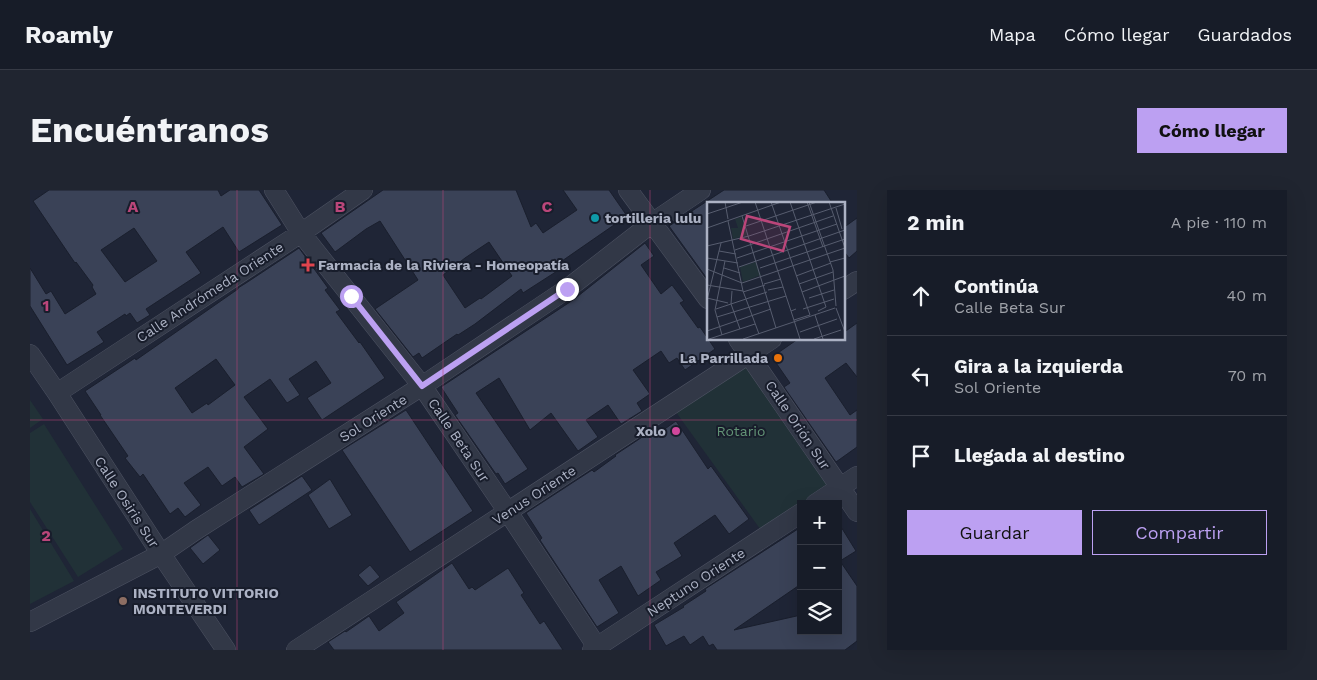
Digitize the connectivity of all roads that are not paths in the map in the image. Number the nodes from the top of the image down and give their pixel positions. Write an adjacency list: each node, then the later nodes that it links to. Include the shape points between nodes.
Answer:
1 (274, 190): 6 (street, Calle Beta Sur)
2 (363, 190): 6 (street, Calle Andrómeda Oriente)
3 (628, 190): 5 (street)
4 (701, 190): 5 (street, Sol Oriente)
5 (652, 223): 9 (street); 14 (street, Sol Oriente, via 567,289)
6 (301, 233): 14 (street, Calle Beta Sur); 15 (street, Calle Andrómeda Oriente)
7 (857, 281): 8 (street)
8 (844, 289)
9 (707, 298)
10 (739, 340): 13 (street, Calle Orión Sur)
11 (771, 340): 13 (street, Venus Oriente)
12 (30, 354): 15 (street, Calle Osiris Sur)
13 (750, 354): 17 (street, Calle Orión Sur); 19 (street, Venus Oriente)
14 (422, 386): 19 (street, Calle Beta Sur); 22 (street, Sol Oriente)
15 (57, 393): 22 (street, Calle Osiris Sur)
16 (857, 476): 17 (street)
17 (840, 487): 18 (street); 20 (street, Calle Orión Sur)
18 (822, 500)
19 (508, 512): 24 (street, Calle Beta Sur); 26 (street, Venus Oriente)
20 (857, 512)
21 (797, 516): 24 (street, Neptuno Oriente)
22 (161, 554): 23 (street, Sol Oriente); 25 (street, Calle Osiris Sur)
23 (30, 622)
24 (596, 649)
25 (226, 650)
26 (296, 650)

